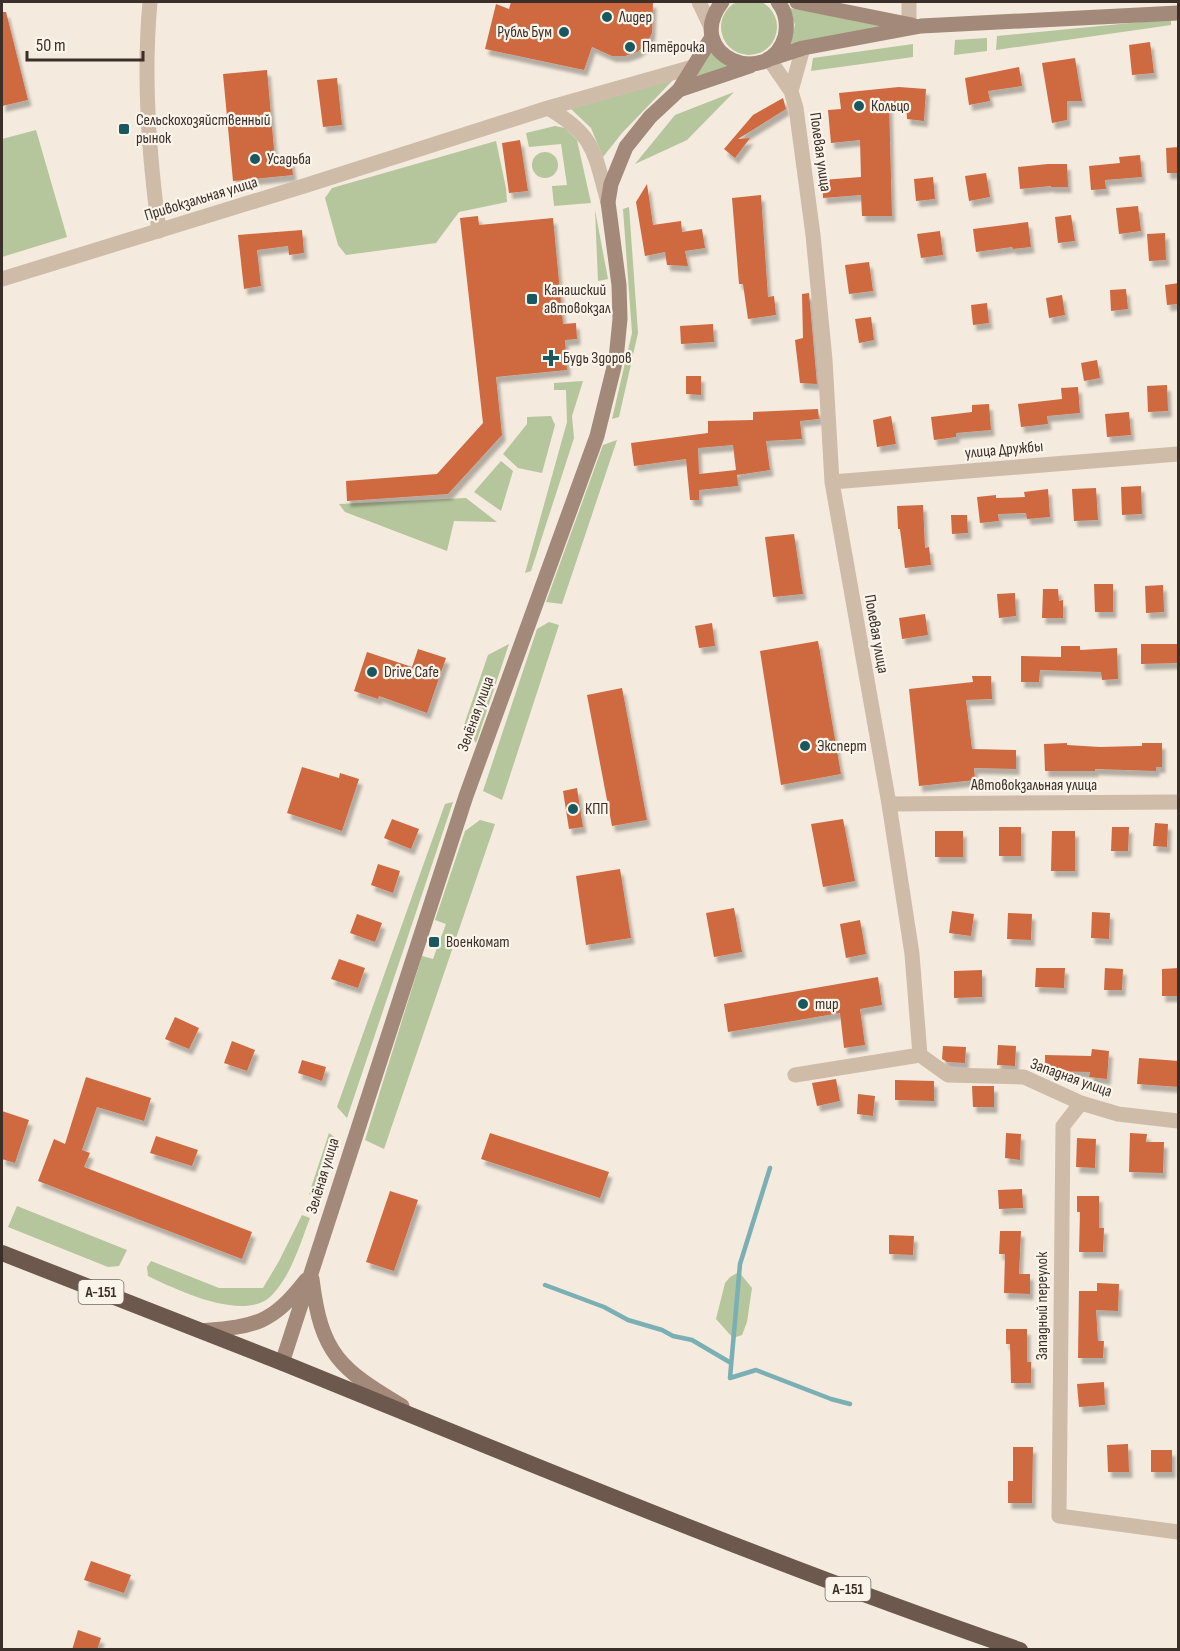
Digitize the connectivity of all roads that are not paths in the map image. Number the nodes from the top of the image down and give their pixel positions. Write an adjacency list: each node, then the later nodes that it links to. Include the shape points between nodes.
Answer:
1 (150, 2): 17 (street, via 147,129)
2 (699, 2): 9 (street)
3 (722, 2): 9 (main road, Зелёная улица, via 712,17)
4 (778, 2): 11 (main road, via 787,28 778,50)
5 (798, 2): 8 (main road)
6 (909, 2): 8 (street)
7 (1179, 13): 8 (main road)
8 (915, 25): 10 (main road, Зелёная улица)
9 (711, 32): 11 (main road, via 727,58 746,64); 12 (main road, Зелёная улица)
10 (803, 48): 11 (main road, Зелёная улица); 14 (street, Полевая улица)
11 (764, 61): 13 (main road, Зелёная улица); 14 (street, Полевая улица)
12 (693, 67): 13 (main road, Зелёная улица); 15 (street, Привокзальная улица)
13 (679, 90): 16 (main road, Зелёная улица, via 626,147)
14 (791, 91): 20 (street, Полевая улица, via 813,236)
15 (548, 108): 16 (street, via 577,128 593,148); 17 (street, Привокзальная улица)
16 (608, 202): 28 (main road, Зелёная улица, via 620,319 616,359 597,436 466,796)
17 (159, 231): 18 (street, Привокзальная улица)
18 (2, 279)
19 (1179, 454): 20 (street, улица Дружбы)
20 (832, 482): 22 (street, Полевая улица)
21 (1179, 802): 22 (street, Автовокзальная улица)
22 (889, 804): 23 (street, Полевая улица, via 912,954)
23 (920, 1055): 24 (street); 25 (street, Западная улица, via 948,1075 1024,1077)
24 (795, 1075)
25 (1082, 1103): 26 (street, Западная улица, via 1118,1114); 32 (street, Западный переулок, via 1063,1126 1059,1516)
26 (1179, 1121)
27 (2, 1253): 29 (highway, А-151)
28 (311, 1273): 29 (main road, via 291,1299 263,1321); 30 (main road, Зелёная улица); 31 (main road, via 321,1330 344,1366 363,1383)
29 (201, 1331): 30 (highway, А-151)
30 (282, 1363): 31 (highway, А-151)
31 (435, 1426): 33 (highway, А-151, via 894,1607)
32 (1179, 1532)
33 (1020, 1650)

